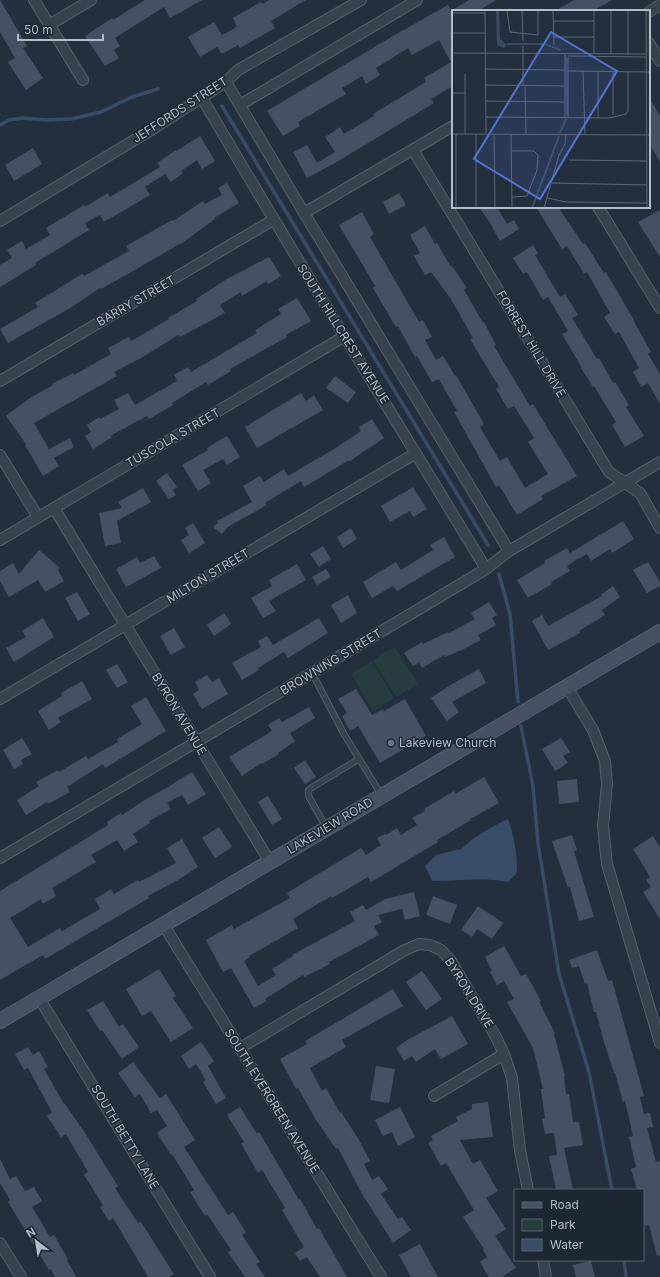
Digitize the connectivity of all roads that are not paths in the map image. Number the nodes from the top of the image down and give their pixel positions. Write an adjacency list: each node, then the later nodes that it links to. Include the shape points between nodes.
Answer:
1 (34, 0): 7 (street)
2 (91, 0): 7 (street)
3 (361, 0): 11 (street, JEFFORDS STREET, via 238,70)
4 (417, 0): 13 (street)
5 (660, 5): 6 (street)
6 (650, 11)
7 (50, 25): 10 (street)
8 (650, 45): 9 (street)
9 (660, 61)
10 (83, 80)
11 (226, 82): 12 (street, JEFFORDS STREET); 13 (street)
12 (202, 98): 18 (street, SOUTH HILLCREST AVENUE); 19 (street, JEFFORDS STREET)
13 (240, 105): 17 (street)
14 (452, 127): 15 (street)
15 (413, 150): 17 (street); 26 (street, FORREST HILL DRIVE, via 609,472)
16 (599, 208): 20 (street)
17 (304, 213): 31 (street)
18 (273, 220): 21 (street, SOUTH HILLCREST AVENUE); 22 (street, BARRY STREET)
19 (0, 221)
20 (660, 308)
21 (345, 336): 23 (street, SOUTH HILLCREST AVENUE); 27 (street, TUSCOLA STREET)
22 (0, 381)
23 (416, 453): 32 (street, SOUTH HILLCREST AVENUE); 33 (street, MILTON STREET)
24 (0, 455): 28 (street)
25 (660, 462): 26 (street, BROWNING STREET)
26 (625, 483): 29 (street, FORREST HILL DRIVE, via 640,493); 31 (street, BROWNING STREET)
27 (54, 508): 28 (street, TUSCOLA STREET); 33 (street, BYRON AVENUE)
28 (38, 517): 30 (street, TUSCOLA STREET)
29 (660, 528)
30 (0, 540)
31 (509, 551): 32 (street, BROWNING STREET)
32 (486, 569): 35 (street, BROWNING STREET)
33 (125, 625): 37 (street, MILTON STREET); 38 (street, BYRON AVENUE)
34 (660, 632): 36 (street, LAKEVIEW ROAD)
35 (312, 673): 38 (street, BROWNING STREET); 39 (lane)
36 (567, 687): 40 (street, LAKEVIEW ROAD); 47 (street, via 593,730 605,761 607,784 603,826 607,864)
37 (0, 699)
38 (196, 742): 42 (street, BROWNING STREET); 43 (street, BYRON AVENUE)
39 (360, 759): 40 (lane); 41 (lane, via 308,791)
40 (382, 796): 41 (street, LAKEVIEW ROAD)
41 (327, 828): 43 (street, LAKEVIEW ROAD)
42 (0, 858)
43 (270, 862): 44 (street, LAKEVIEW ROAD)
44 (164, 924): 45 (street, LAKEVIEW ROAD); 48 (street, SOUTH EVERGREEN AVENUE)
45 (39, 998): 46 (street, LAKEVIEW ROAD); 55 (street, SOUTH BETTY LANE)
46 (0, 1021)
47 (660, 1044)
48 (240, 1048): 49 (street, BYRON DRIVE, via 418,944 430,945 441,950 451,961); 56 (street, SOUTH EVERGREEN AVENUE)
49 (504, 1054): 50 (street); 51 (street, BYRON DRIVE, via 512,1078 520,1150)
50 (434, 1096)
51 (528, 1189)
52 (0, 1243): 54 (street)
53 (543, 1261): 57 (street)
54 (21, 1277)
55 (210, 1277)
56 (381, 1277)
57 (546, 1277)

